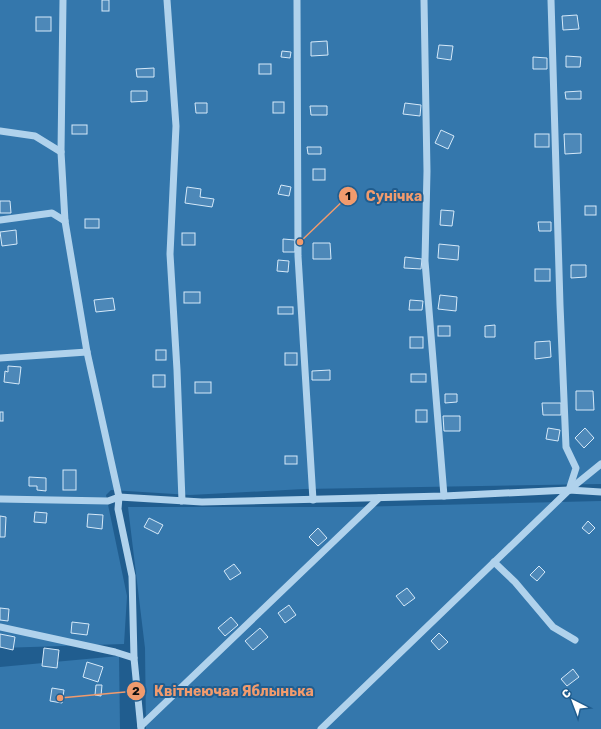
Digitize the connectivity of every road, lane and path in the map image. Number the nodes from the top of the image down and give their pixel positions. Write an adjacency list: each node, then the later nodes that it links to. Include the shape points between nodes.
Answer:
1 (63, 0): 7 (street)
2 (167, 0): 20 (street, via 176,126 170,254)
3 (297, 0): 19 (street, via 298,256)
4 (424, 0): 15 (street, via 428,170 425,261)
5 (551, 0): 13 (street, via 566,447 576,468)
6 (0, 131): 7 (street, via 35,136)
7 (61, 152): 9 (street)
8 (0, 220): 9 (street, via 52,213)
9 (65, 221): 10 (street)
10 (87, 352): 11 (street); 16 (street)
11 (0, 358)
12 (601, 464): 13 (street)
13 (570, 490): 14 (street); 15 (street); 21 (street)
14 (601, 492)
15 (444, 496): 17 (street)
16 (119, 497): 18 (street, via 108,501); 20 (street); 24 (street, via 118,509 132,576)
17 (379, 498): 19 (street); 25 (street)
18 (0, 499)
19 (313, 500): 20 (street)
20 (182, 501)
21 (494, 562): 23 (street, via 515,582 553,627); 26 (street)
22 (0, 627): 24 (street)
23 (575, 640)
24 (134, 658): 25 (street)
25 (141, 727)
26 (321, 729)

